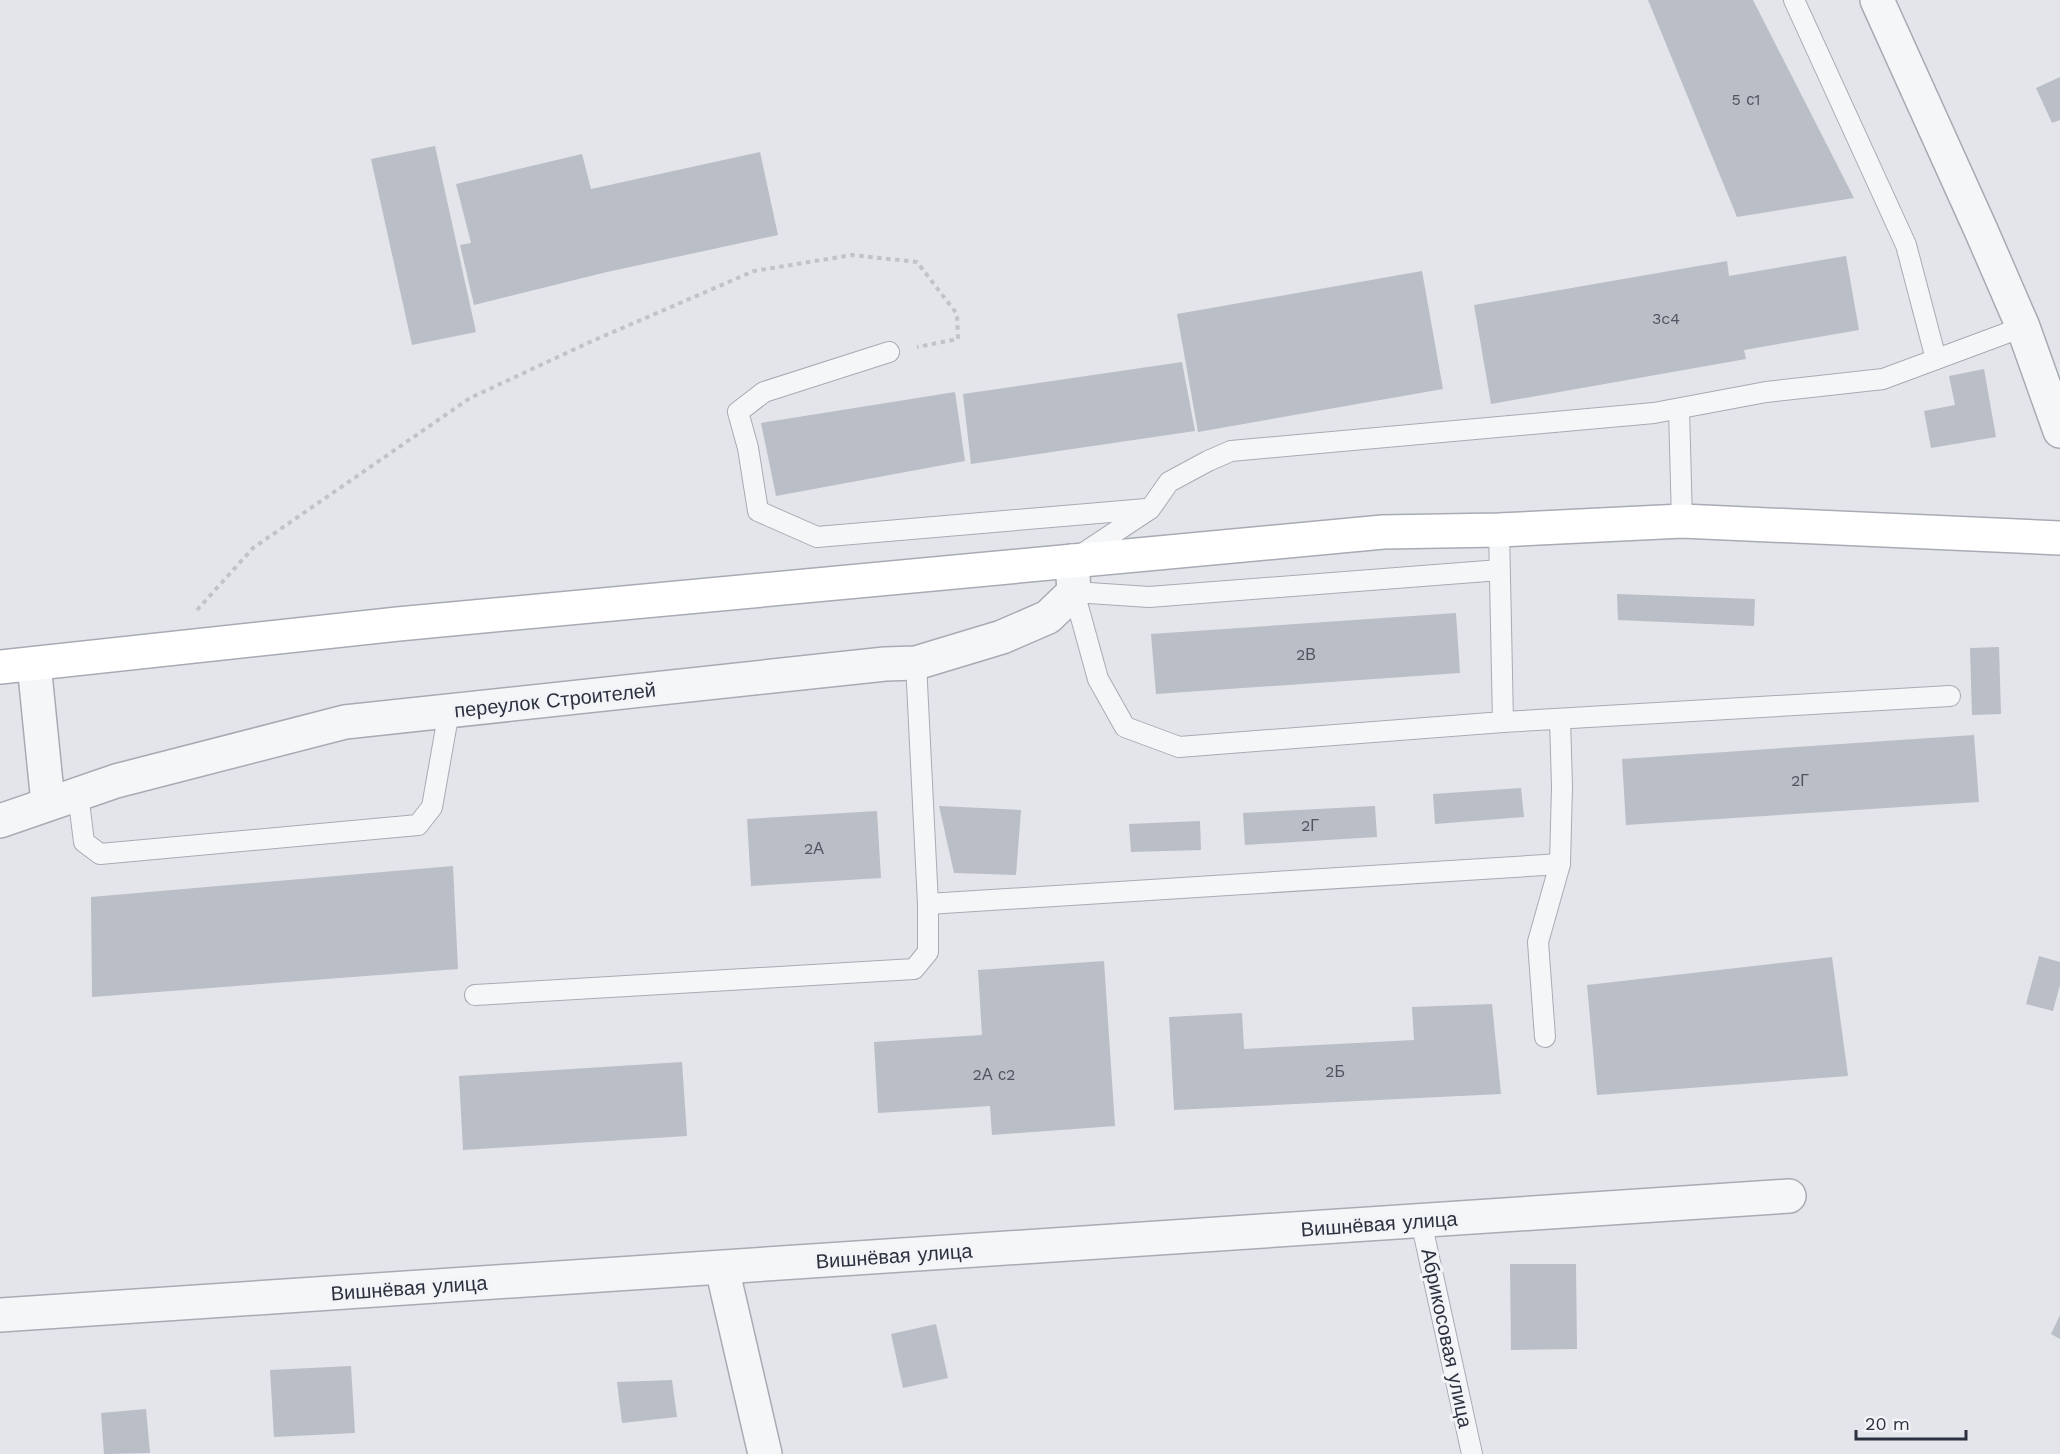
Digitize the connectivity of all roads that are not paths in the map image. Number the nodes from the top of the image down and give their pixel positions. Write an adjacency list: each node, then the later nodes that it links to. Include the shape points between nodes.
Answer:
1 (1794, 0): 5 (lane, via 1906,245)
2 (1877, 0): 3 (street)
3 (2023, 327): 5 (lane); 7 (street)
4 (889, 352): 8 (lane, via 764,392 738,412 758,511 817,537)
5 (1936, 359): 6 (lane, via 1883,379 1766,392)
6 (1679, 409): 8 (lane, via 1231,451 1169,482); 9 (lane)
7 (2058, 421)
8 (1150, 509): 13 (lane)
9 (1682, 521): 10 (main road); 11 (main road)
10 (1499, 530): 12 (lane); 13 (main road, via 1383,532)
11 (2060, 538)
12 (1500, 570): 13 (lane, via 1149,597); 20 (lane)
13 (1073, 576): 14 (street, переулок Строителей, via 1048,617 1002,637); 15 (main road, via 398,624); 20 (lane, via 1098,679 1125,728 1179,747)
14 (916, 663): 18 (street, переулок Строителей); 24 (lane)
15 (34, 664): 16 (main road); 21 (street)
16 (0, 667)
17 (1950, 696): 19 (lane)
18 (449, 711): 21 (street, переулок Строителей, via 345,722 116,781); 21 (lane, via 432,807 418,825 100,854 84,842)
19 (1560, 718): 20 (lane); 23 (lane)
20 (1503, 722)
21 (63, 799): 22 (street, переулок Строителей)
22 (0, 821)
23 (1560, 864): 24 (lane); 26 (lane, via 1538,942)
24 (928, 904): 25 (lane, via 928,952 914,969)
25 (474, 996)
26 (1545, 1037)
27 (1789, 1197): 28 (street, Вишнёвая улица)
28 (1421, 1221): 29 (street, Вишнёвая улица); 32 (lane, Абрикосовая улица)
29 (722, 1268): 30 (street, Вишнёвая улица); 31 (street)
30 (0, 1315)
31 (765, 1454)
32 (1472, 1454)

